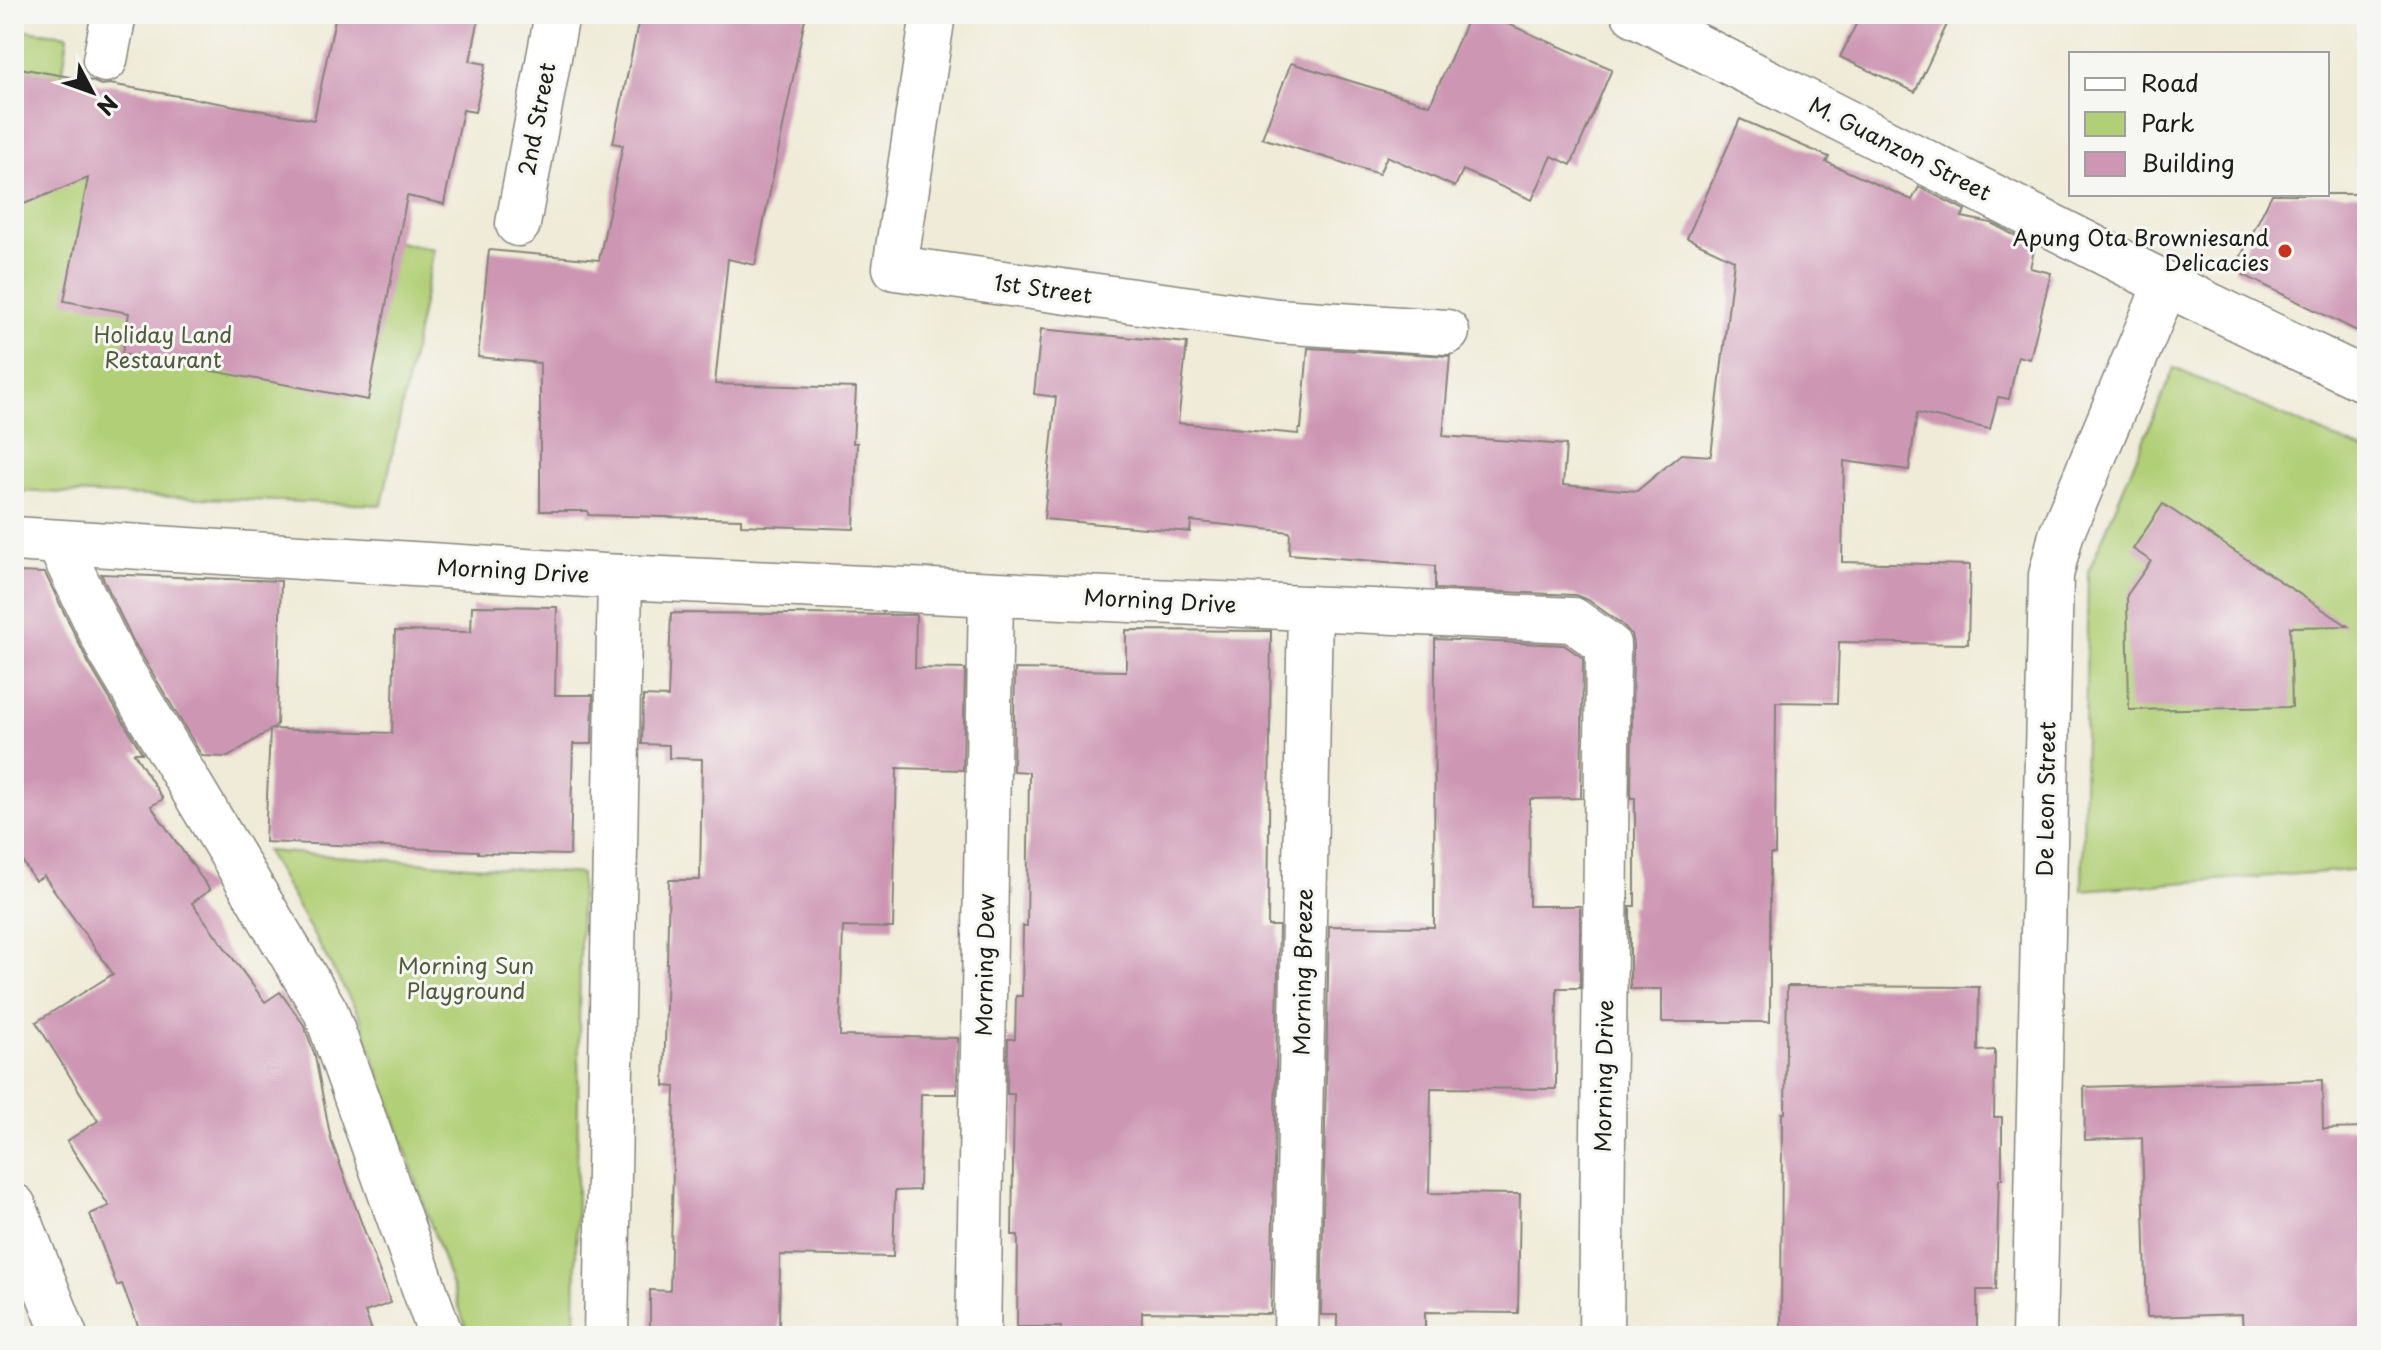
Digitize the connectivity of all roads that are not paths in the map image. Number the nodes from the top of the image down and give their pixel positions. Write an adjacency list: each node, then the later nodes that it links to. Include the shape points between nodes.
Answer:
1 (114, 14): 5 (main road)
2 (557, 14): 6 (main road, 2nd Street)
3 (933, 14): 8 (main road, 1st Street, via 895,268 1277,321)
4 (1634, 14): 7 (main road, M. Guanzon Street)
5 (105, 60)
6 (518, 224)
7 (2166, 284): 9 (main road, M. Guanzon Street); 22 (main road, De Leon Street, via 2061,535 2051,575)
8 (1447, 332)
9 (2367, 381)
10 (14, 539): 11 (main road, Morning Drive)
11 (59, 544): 12 (main road, Morning Drive); 17 (main road, via 110,651 326,1012)
12 (620, 577): 13 (main road, Morning Drive); 18 (main road)
13 (991, 594): 14 (main road, Morning Drive); 19 (main road, Morning Dew)
14 (1310, 608): 20 (main road, Morning Breeze); 21 (main road, Morning Drive, via 1573,620 1608,645)
15 (14, 1206): 16 (main road)
16 (65, 1336)
17 (441, 1336)
18 (606, 1336)
19 (978, 1336)
20 (1296, 1336)
21 (1601, 1336)
22 (2034, 1336)

